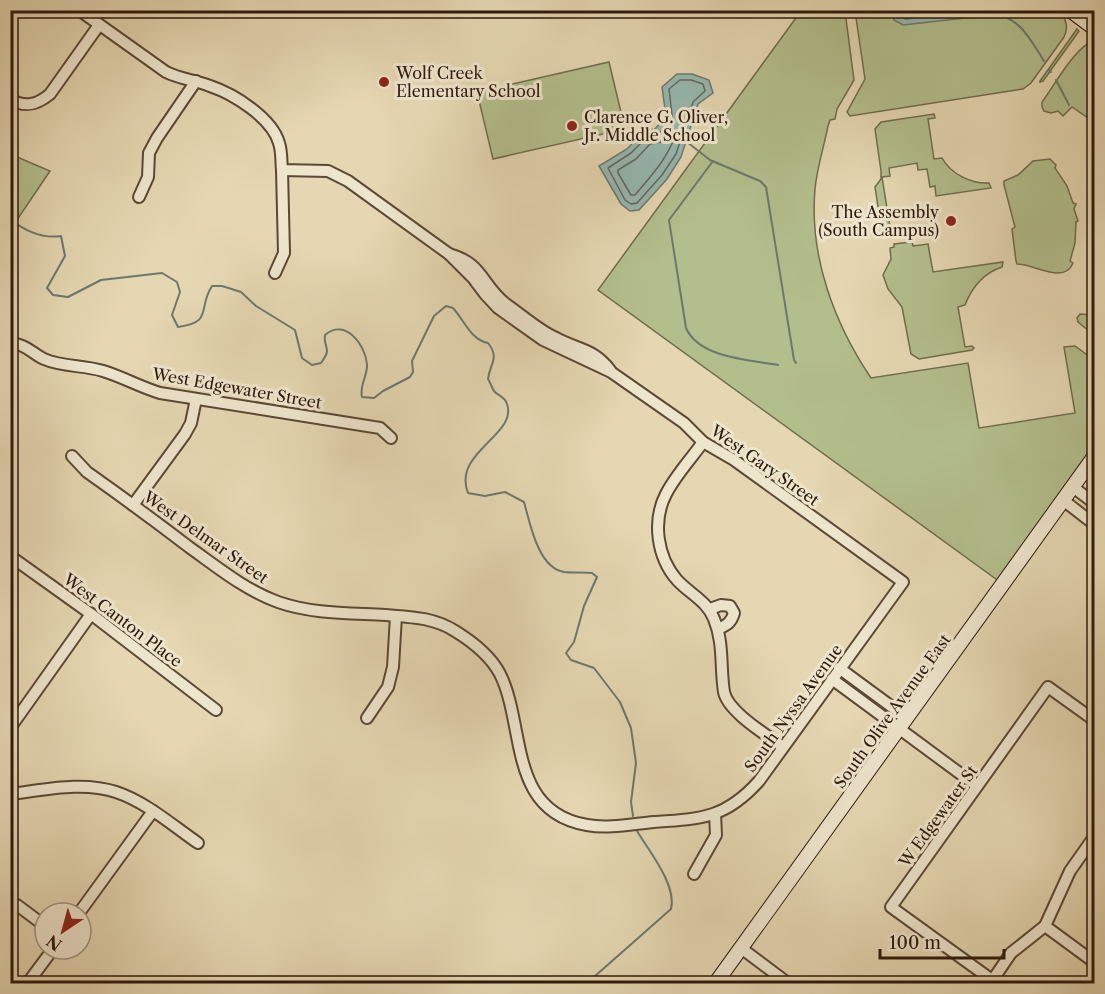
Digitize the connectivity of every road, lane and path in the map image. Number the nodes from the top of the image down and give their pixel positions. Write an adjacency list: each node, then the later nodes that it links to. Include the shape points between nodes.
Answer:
1 (79, 10): 3 (street)
2 (1070, 10): 4 (street)
3 (99, 25): 5 (street, via 166,72); 6 (street, via 50,94 30,105)
4 (1095, 28)
5 (196, 81): 7 (street, via 232,95 265,119 279,141); 8 (street, via 149,153 148,177)
6 (10, 99)
7 (282, 170): 9 (street, via 284,253); 13 (street, West Gary Street, via 319,170 337,175 449,254 463,257 510,306 556,338 602,359 611,372 684,423)
8 (139, 197)
9 (274, 273)
10 (10, 345): 11 (street, West Edgewater Street, via 24,347 46,360 102,371 144,388)
11 (196, 399): 12 (street, West Edgewater Street, via 380,428); 19 (street, via 185,434)
12 (392, 438)
13 (703, 442): 22 (street, West Gary Street, via 734,460); 32 (street, via 666,494 659,517 658,541 677,580 714,619 721,637 724,694 734,710)
14 (72, 456): 19 (street, West Delmar Street, via 87,472)
15 (1095, 457): 16 (street, South Olive Avenue East)
16 (1073, 487): 17 (street, South Olive Avenue East); 18 (street)
17 (1063, 500): 20 (street); 30 (street, South Olive Avenue East)
18 (1095, 503)
19 (133, 505): 24 (street, West Delmar Street, via 229,575 278,602 321,612)
20 (1095, 524)
21 (10, 556): 23 (street, West Canton Place)
22 (903, 582): 25 (street, South Nyssa Avenue)
23 (91, 614): 27 (street, West Canton Place); 31 (street)
24 (396, 616): 28 (street, via 388,687); 37 (street, West Delmar Street, via 443,624 492,661 505,687 528,778 543,802 555,812 586,825)
25 (840, 668): 26 (street, South Nyssa Avenue); 30 (street)
26 (831, 679): 30 (street); 32 (street, South Nyssa Avenue)
27 (216, 710)
28 (367, 718)
29 (1095, 720): 33 (street, W Edgewater St, via 1048,687)
30 (903, 723): 33 (street); 45 (street, South Olive Avenue East)
31 (10, 728)
32 (783, 747): 36 (street, South Nyssa Avenue, via 744,798)
33 (977, 786): 48 (street, W Edgewater St, via 891,907)
34 (10, 794): 35 (street, via 89,787 115,792)
35 (153, 811): 39 (street); 41 (street)
36 (715, 814): 37 (street, South Nyssa Avenue); 40 (street, via 716,835)
37 (684, 821)
38 (1095, 837): 44 (street, via 1070,871)
39 (198, 843)
40 (694, 874)
41 (88, 901)
42 (17, 905): 43 (street)
43 (33, 917)
44 (1045, 926): 47 (street); 48 (street, via 1011,953)
45 (741, 948): 50 (street, South Olive Avenue East); 51 (street)
46 (44, 961): 49 (street)
47 (1095, 962)
48 (991, 982)
49 (27, 984)
50 (715, 984)
51 (789, 984)

